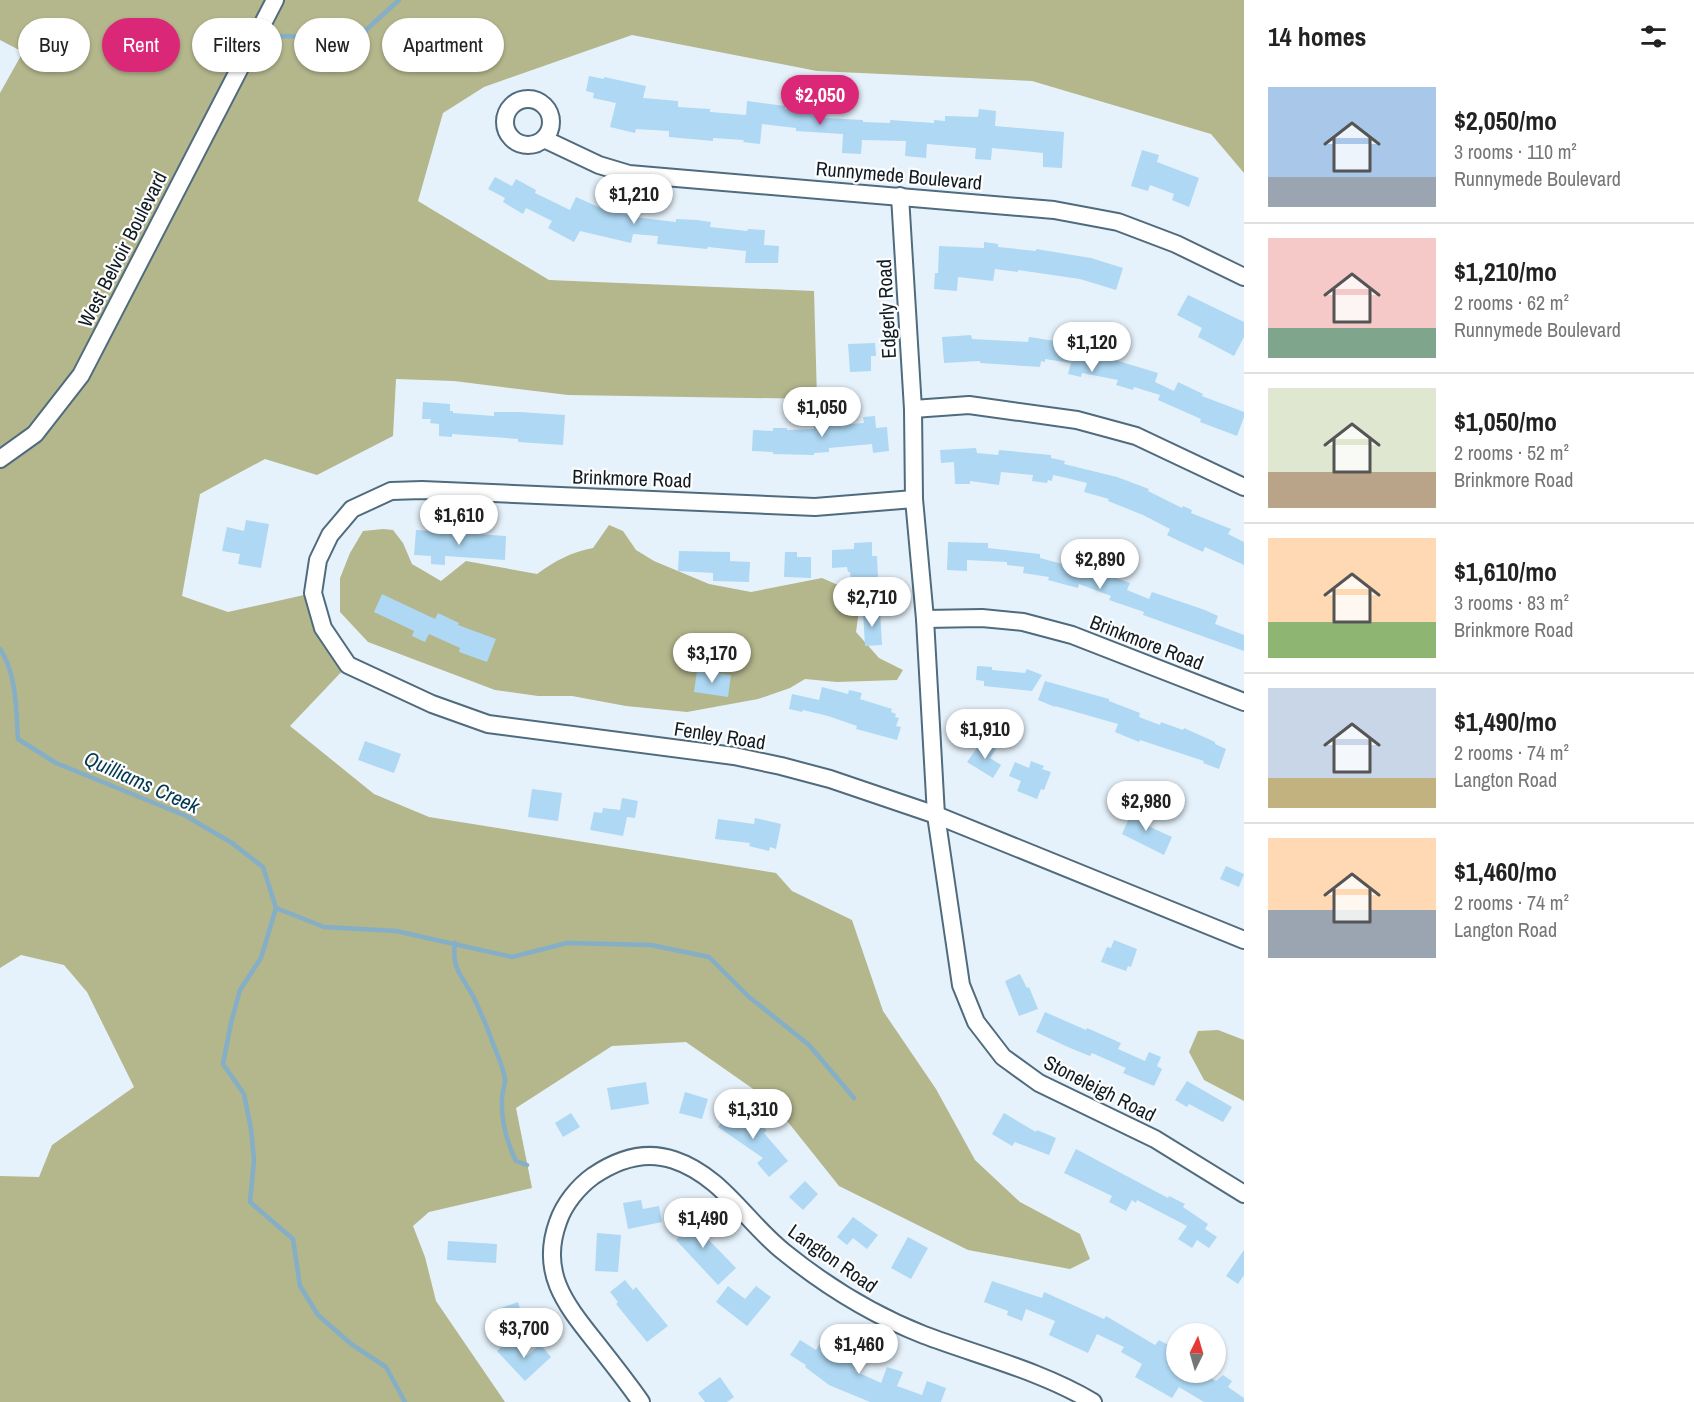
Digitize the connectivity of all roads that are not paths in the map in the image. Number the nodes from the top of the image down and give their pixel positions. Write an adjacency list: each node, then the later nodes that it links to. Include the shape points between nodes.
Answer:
1 (274, 0): 6 (street, West Belvoir Boulevard, via 81,375 35,434)
2 (544, 139): 3 (street, Runnymede Boulevard, via 598,165 629,174)
3 (900, 196): 4 (street, Runnymede Boulevard, via 1054,210 1118,222 1176,244); 5 (street, Edgerly Road)
4 (1244, 277)
5 (913, 409): 7 (street, via 969,405 1077,420 1136,435); 8 (street, Edgerly Road)
6 (0, 459)
7 (1244, 488)
8 (914, 499): 9 (street, Brinkmore Road, via 815,507 422,490 391,491); 10 (street, Edgerly Road)
9 (352, 509): 12 (street, Fenley Road, via 330,535 318,560 314,593 323,627 348,665 432,704 488,724 781,765)
10 (925, 619): 11 (street, Brinkmore Road, via 1023,622 1072,635); 12 (street, Edgerly Road)
11 (1244, 702)
12 (936, 816): 13 (street, Fenley Road); 14 (street, Stoneleigh Road, via 961,985 976,1022 1003,1057 1039,1083 1155,1139)
13 (1244, 940)
14 (1244, 1194)
15 (641, 1402): 16 (street, Langton Road, via 570,1309 553,1272 552,1254 562,1210 589,1179 628,1158 652,1155 684,1164 710,1178 782,1251 856,1302 922,1334)
16 (1093, 1402)

